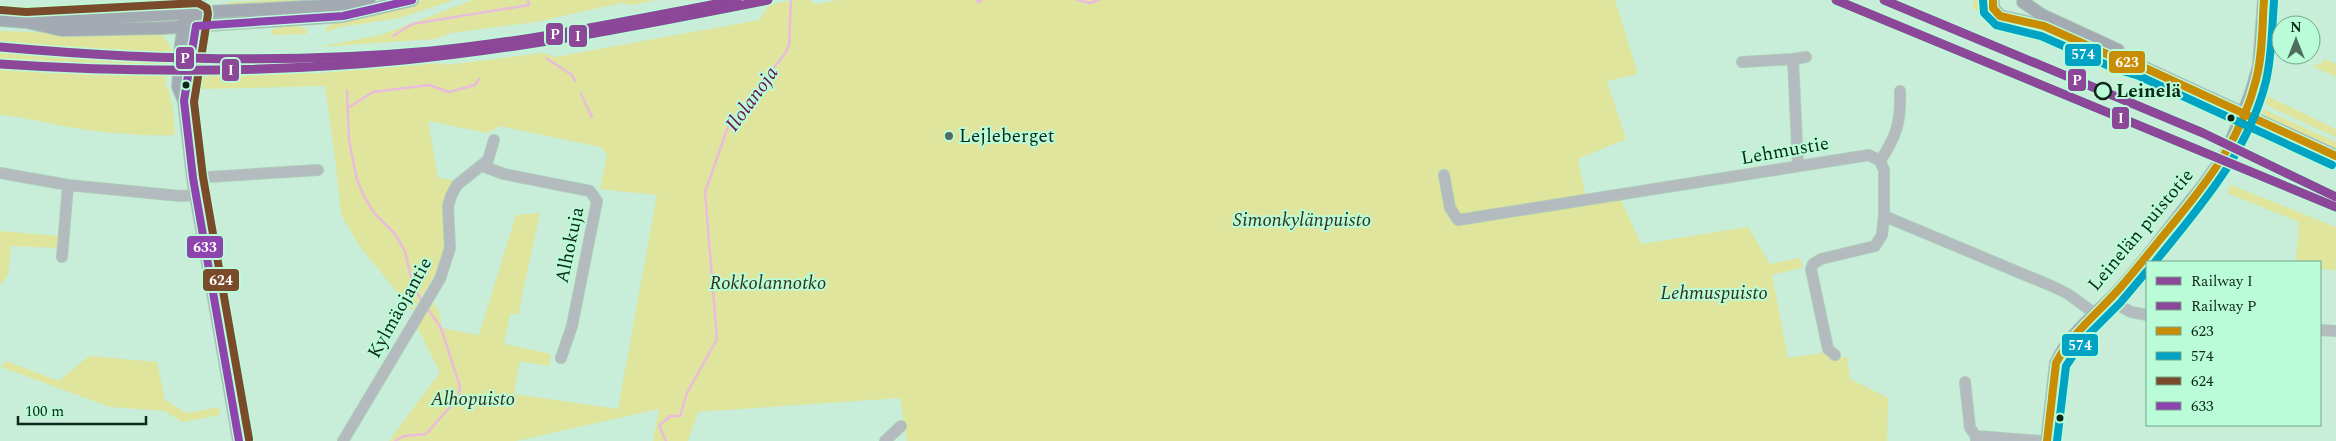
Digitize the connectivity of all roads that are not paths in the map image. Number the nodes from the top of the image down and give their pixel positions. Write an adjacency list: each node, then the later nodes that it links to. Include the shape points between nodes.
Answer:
1 (190, 0): 10 (street)
2 (200, 0): 10 (street)
3 (370, 0): 10 (main road)
4 (412, 0): 10 (main road, via 343,16)
5 (2264, 0): 29 (main road, Leinelän puistotie, bridge, via 2259,66 2226,153)
6 (1992, 1): 8 (main road, via 1996,13)
7 (2022, 1): 8 (main road, via 2019,13); 14 (main road, via 2042,15 2123,53)
8 (2011, 18): 14 (main road, via 2044,26)
9 (0, 20): 10 (main road, via 62,30)
10 (191, 20): 24 (main road, via 184,101)
11 (1806, 57): 12 (street)
12 (1793, 59): 13 (street); 20 (street)
13 (1742, 62)
14 (2143, 67): 17 (main road)
15 (1900, 91): 18 (street, via 1898,125)
16 (494, 140): 19 (street, Kylmäojantie, via 488,160)
17 (2336, 156)
18 (1880, 161): 20 (street, Lehmustie, via 1864,155); 27 (street, via 1884,170)
19 (482, 166): 35 (street, Alhokuja, via 504,174 590,191 597,201 572,326); 40 (street, Kylmäojantie, via 457,185 451,196 448,206 450,248 440,279)
20 (1798, 166): 23 (street, Lehmustie, via 1458,220 1450,208)
21 (318, 170): 24 (street)
22 (0, 173): 25 (street)
23 (1444, 175)
24 (193, 178): 26 (main road)
25 (68, 185): 26 (street); 28 (street)
26 (197, 195): 39 (main road)
27 (1884, 216): 30 (street, via 2060,290); 34 (street, via 1881,239 1875,246 1821,259 1811,269 1828,349)
28 (62, 257)
29 (2109, 300): 30 (main road, Leinelän puistotie); 31 (street, via 2131,312)
30 (2094, 313): 43 (main road, Leinelän puistotie, via 2056,363)
31 (2146, 315)
32 (2321, 330): 33 (street)
33 (2336, 331)
34 (1835, 355)
35 (561, 358)
36 (1965, 382): 38 (street, via 1970,428)
37 (900, 426): 41 (street)
38 (1976, 439): 42 (street)
39 (240, 441)
40 (343, 441)
41 (885, 441)
42 (2040, 441)
43 (2047, 441)

